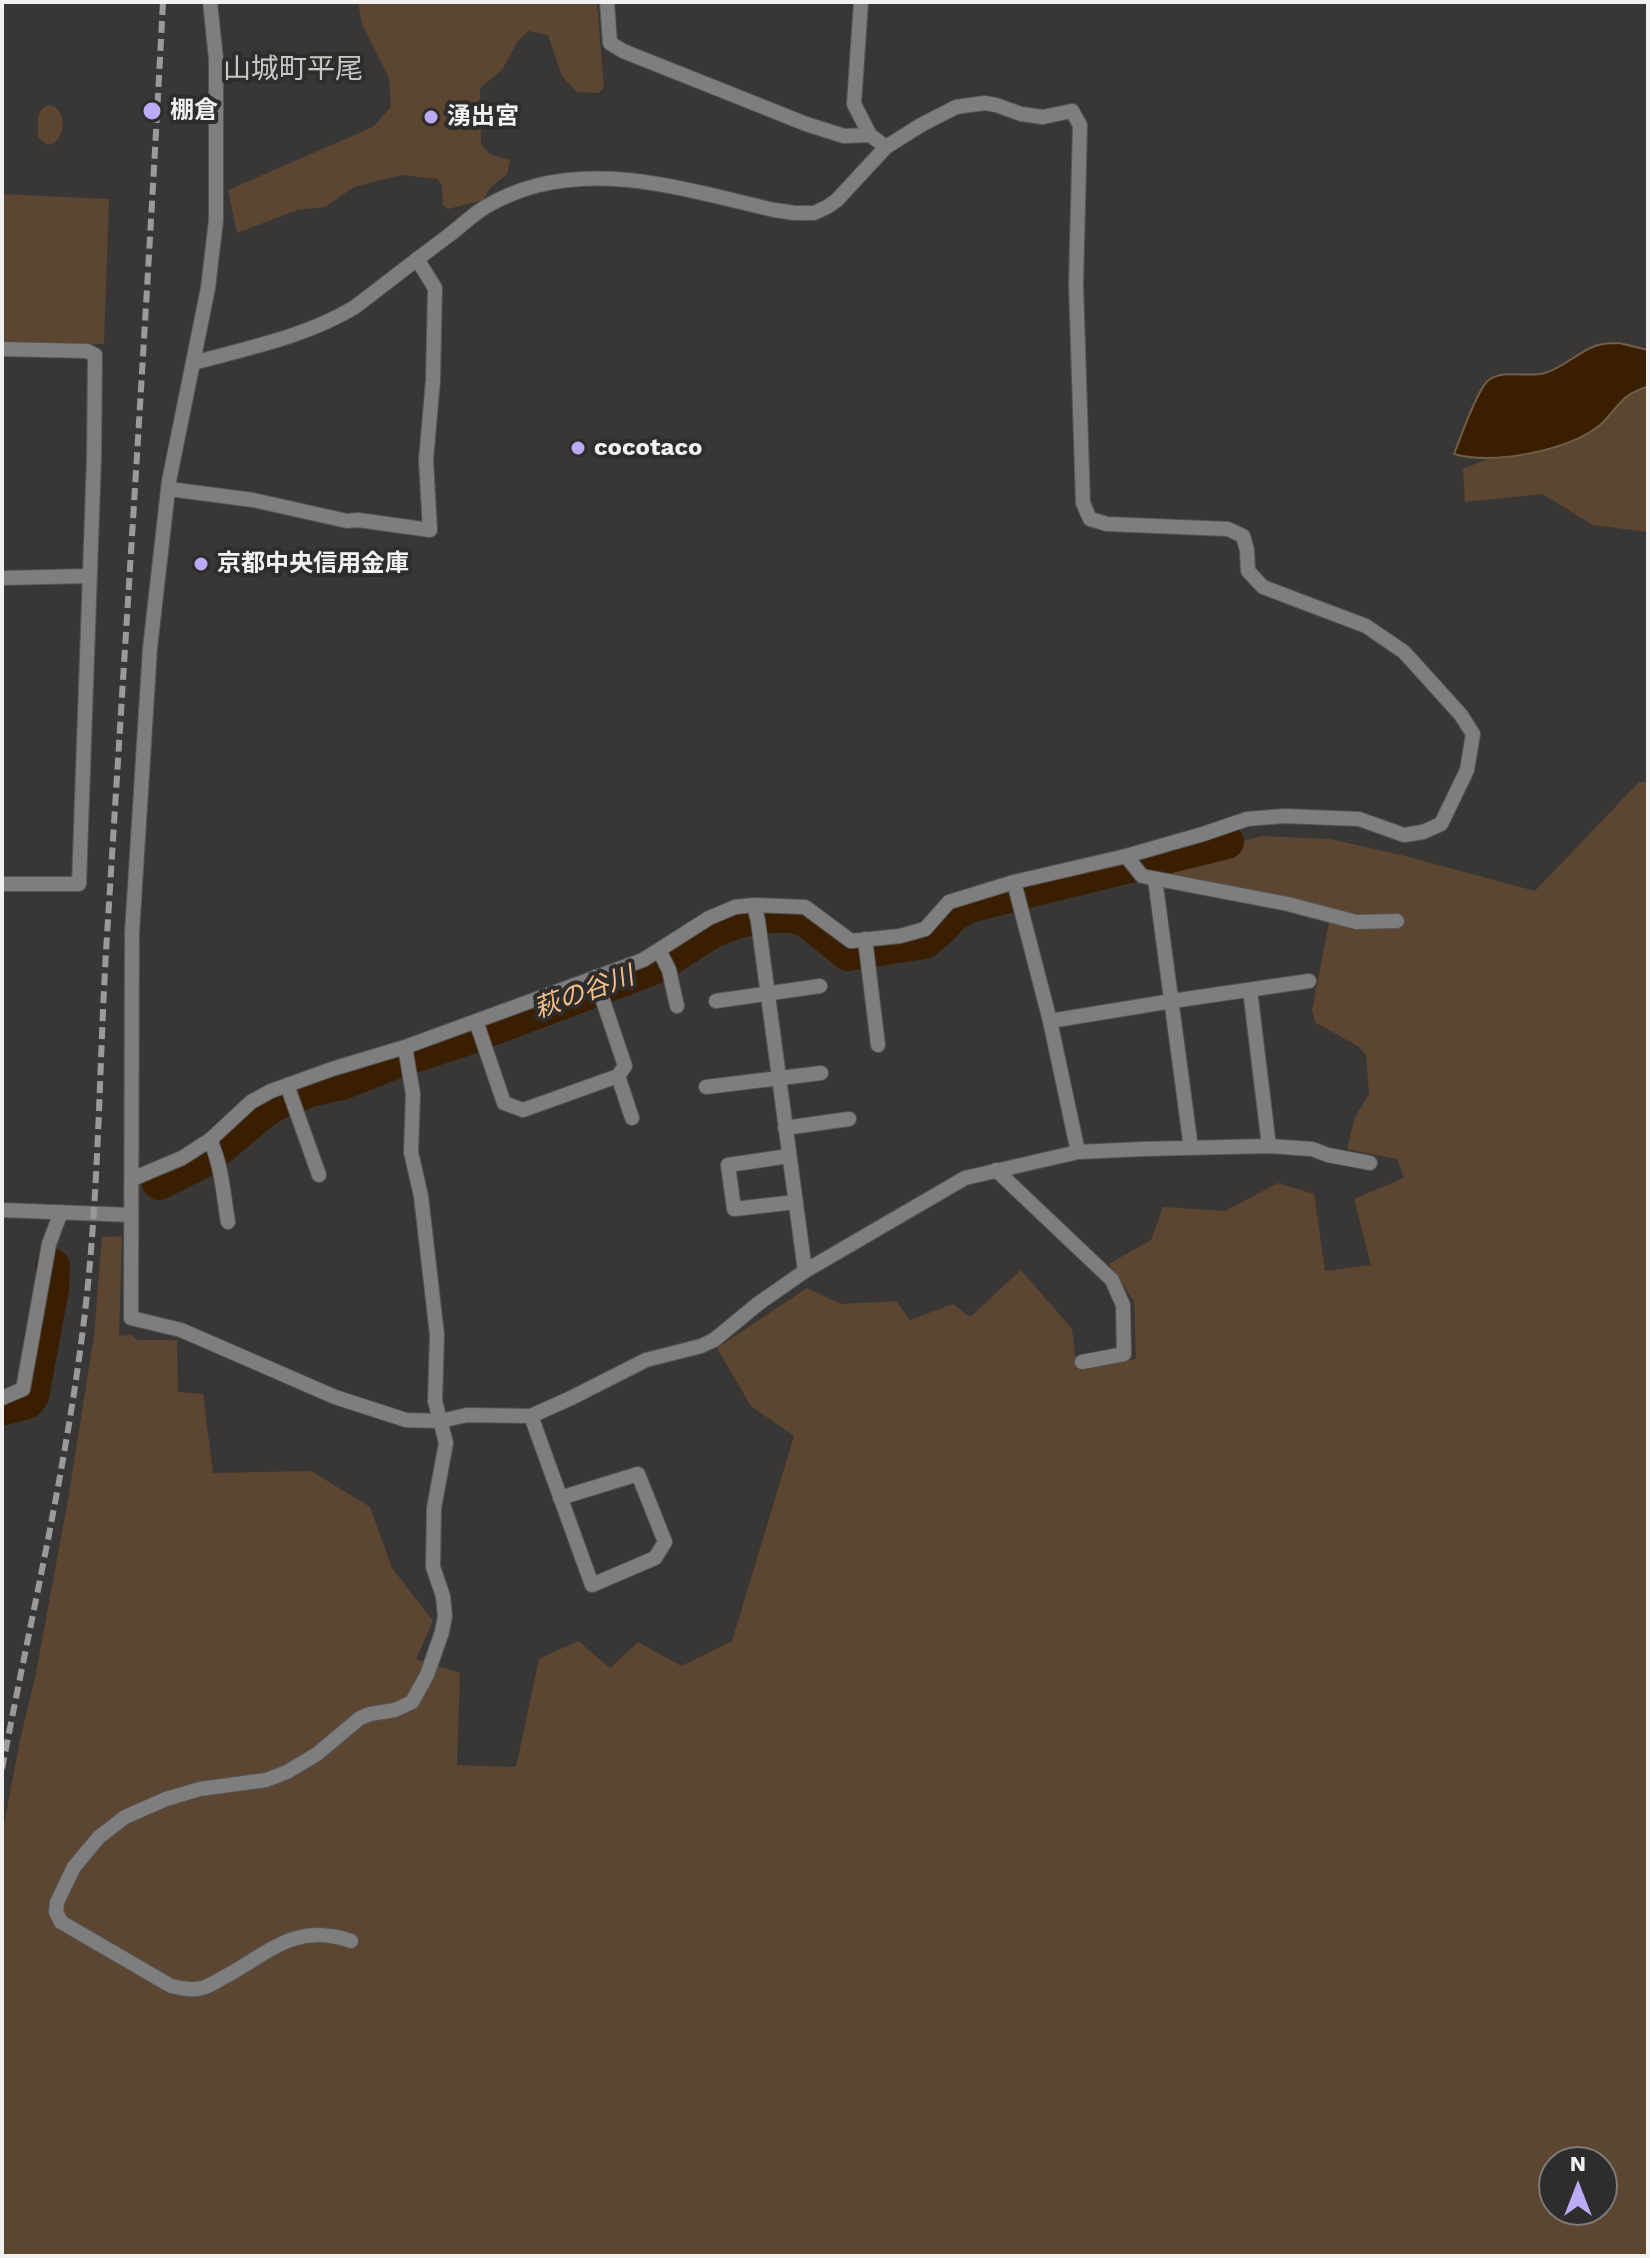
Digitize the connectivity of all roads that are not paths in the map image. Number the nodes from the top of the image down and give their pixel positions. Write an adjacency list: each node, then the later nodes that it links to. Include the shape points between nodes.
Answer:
1 (210, 2): 8 (street, via 216,59 216,220)
2 (607, 2): 4 (street, via 610,43 623,51 806,124 844,136)
3 (861, 2): 4 (street, via 854,104)
4 (870, 135): 5 (street)
5 (886, 147): 6 (street, via 837,200 814,213 774,210 650,182 561,179 487,206); 12 (street, via 964,105 996,105 1032,116 1072,111 1080,125 1076,284 1083,503 1090,519 1228,529 1243,536 1248,571 1263,587 1366,626 1404,652 1473,734 1467,770 1441,824 1423,832 1404,835 1359,819 1247,819)
6 (417, 259): 8 (street, via 355,307 322,325); 9 (street, via 435,288 426,460 430,530)
7 (2, 349): 10 (street, via 95,355)
8 (193, 363): 9 (street)
9 (169, 489): 48 (street, via 150,648 132,933)
10 (89, 576): 11 (street); 15 (street, via 79,884)
11 (2, 578)
12 (1132, 862): 13 (street, via 1142,876); 14 (street)
13 (1155, 879): 17 (street, via 1356,922); 26 (street)
14 (1014, 882): 18 (street, via 949,902 925,929); 28 (street)
15 (2, 884)
16 (756, 913): 18 (street, via 805,907); 19 (street, via 735,907 709,918); 24 (street)
17 (1397, 921)
18 (866, 947): 30 (street)
19 (663, 957): 21 (street, via 643,960); 27 (street)
20 (1309, 981): 23 (street)
21 (597, 984): 29 (street); 33 (street, via 625,1066)
22 (820, 986): 24 (street)
23 (1250, 990): 26 (street); 40 (street)
24 (767, 993): 25 (street); 34 (street)
25 (716, 1001)
26 (1172, 1001): 28 (street); 42 (street)
27 (677, 1006)
28 (1050, 1021): 43 (street)
29 (478, 1028): 31 (street); 33 (street, via 504,1103 523,1110)
30 (878, 1045)
31 (406, 1055): 36 (street); 58 (street, via 413,1094 411,1152 437,1335 435,1401)
32 (821, 1073): 34 (street)
33 (618, 1076): 37 (street)
34 (779, 1078): 35 (street); 39 (street)
35 (706, 1087)
36 (290, 1093): 41 (street, via 271,1091 251,1102); 47 (street)
37 (632, 1118)
38 (849, 1119): 39 (street)
39 (785, 1128): 44 (street)
40 (1269, 1146): 42 (street); 45 (street, via 1312,1149)
41 (213, 1147): 48 (street); 53 (street)
42 (1191, 1148): 43 (street)
43 (1078, 1152): 46 (street)
44 (789, 1156): 49 (street); 49 (street, via 728,1165 734,1209)
45 (1370, 1163)
46 (996, 1170): 54 (street, via 965,1178); 55 (street, via 1112,1280 1123,1305 1124,1354)
47 (319, 1175)
48 (132, 1179): 52 (street)
49 (796, 1202): 54 (street)
50 (2, 1210): 51 (street)
51 (61, 1212): 52 (street); 56 (street, via 49,1244 23,1389)
52 (131, 1215): 58 (street, via 131,1318 181,1330 406,1420)
53 (228, 1222)
54 (805, 1271): 57 (street, via 714,1340 646,1360)
55 (1082, 1362)
56 (2, 1398)
57 (531, 1416): 58 (street, via 467,1415); 59 (street)
58 (440, 1421): 60 (street, via 446,1443 434,1508 433,1567 445,1616 432,1663 412,1702 360,1718 287,1772 200,1789 125,1817 74,1867 57,1902 61,1922 171,1986 189,1990 204,1988 299,1936 319,1933)
59 (560, 1498): 59 (street, via 592,1585 655,1558 665,1542 638,1474)
60 (351, 1941)

